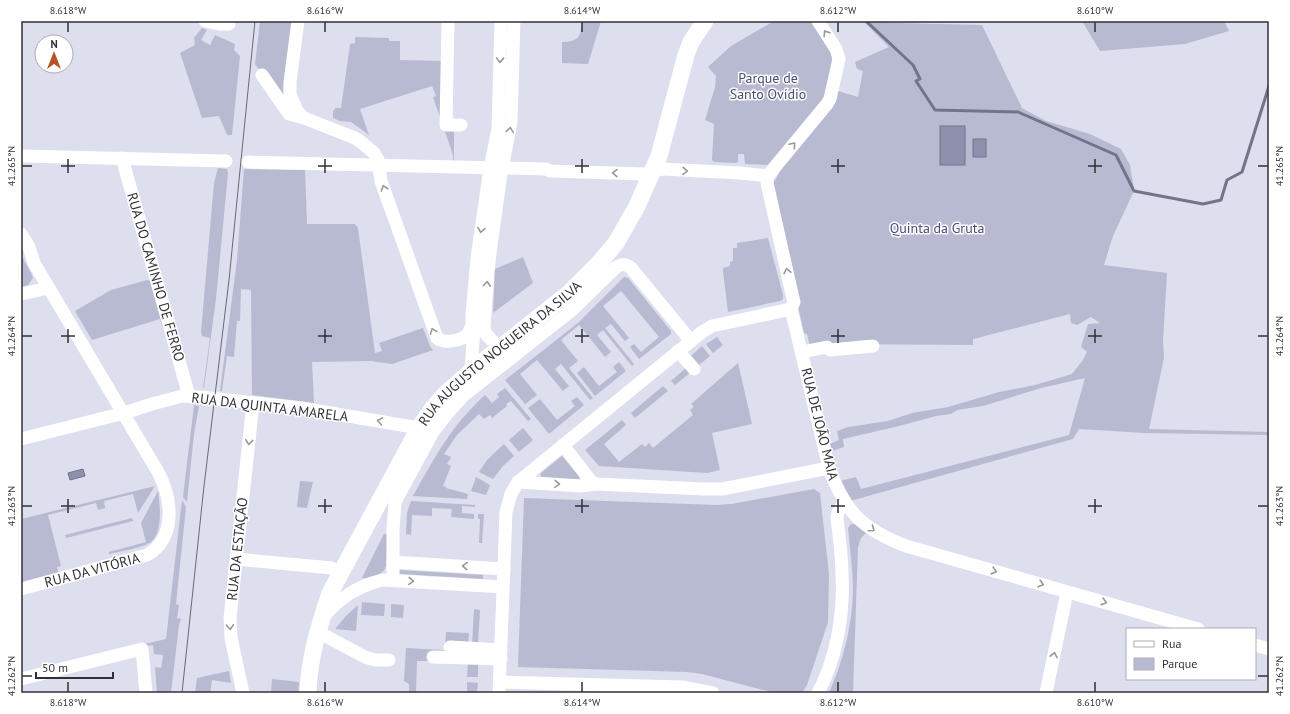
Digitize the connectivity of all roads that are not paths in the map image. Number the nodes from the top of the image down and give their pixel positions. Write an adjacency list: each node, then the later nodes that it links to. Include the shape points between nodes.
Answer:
1 (205, 21): 8 (street)
2 (298, 21): 10 (street, via 290,94 297,111)
3 (448, 21): 11 (street, via 446,124)
4 (501, 21): 17 (street, one-way to 17)
5 (514, 21): 17 (street, one-way to 5, via 511,122)
6 (705, 21): 18 (main road, RUA AUGUSTO NOGUEIRA DA SILVA, via 686,55 665,139)
7 (818, 21): 19 (street, one-way to 7, via 829,102 839,58)
8 (229, 24)
9 (262, 75): 10 (street, via 289,114)
10 (304, 118): 16 (street, via 355,138 374,153)
11 (461, 125)
12 (21, 156): 13 (street)
13 (122, 158): 14 (street); 32 (street, RUA DO CAMINHO DE FERRO)
14 (226, 161)
15 (248, 162): 16 (street)
16 (379, 166): 17 (street); 24 (street, one-way to 16, via 463,337 445,342 436,338)
17 (496, 168): 18 (street, one-way to 17, via 645,174); 24 (street, one-way to 24, via 481,200); 27 (street, one-way to 17, via 484,328)
18 (654, 171): 19 (street, one-way to 19, via 662,169); 27 (main road, RUA AUGUSTO NOGUEIRA DA SILVA, via 637,206 608,254 569,292)
19 (768, 176): 23 (street, RUA DE JOÃO MAIA, one-way to 19, via 794,302 768,190)
20 (21, 234): 21 (street, RUA DA VITÓRIA)
21 (49, 288): 22 (street); 34 (street, RUA DA VITÓRIA)
22 (21, 294)
23 (791, 309): 25 (street, via 712,326); 29 (street, RUA DE JOÃO MAIA)
24 (472, 325): 31 (street, via 474,328)
25 (691, 341): 28 (street); 43 (street, via 631,268 623,264 615,268 571,311 472,389 433,432 396,499)
26 (873, 346): 29 (street, via 830,350 827,347)
27 (499, 348): 31 (main road, RUA AUGUSTO NOGUEIRA DA SILVA)
28 (678, 351): 30 (street); 37 (street)
29 (807, 354): 38 (street, RUA DE JOÃO MAIA)
30 (694, 369)
31 (471, 370): 35 (main road, RUA AUGUSTO NOGUEIRA DA SILVA, via 445,394)
32 (189, 396): 33 (street, RUA DA QUINTA AMARELA); 34 (street, RUA DA QUINTA AMARELA, via 174,397)
33 (253, 403): 35 (street, RUA DA QUINTA AMARELA, one-way to 33, via 301,408); 42 (street, RUA DA ESTAÇÃO, one-way to 42)
34 (124, 413): 36 (street, RUA DA QUINTA AMARELA); 48 (street, RUA DA VITÓRIA, via 165,487 169,516 163,541 155,550 143,557)
35 (418, 428): 50 (main road, RUA AUGUSTO NOGUEIRA DA SILVA, via 335,583)
36 (21, 439)
37 (563, 445): 39 (street); 40 (street)
38 (829, 468): 40 (street, via 722,489); 41 (street, RUA DE JOÃO MAIA)
39 (518, 482): 40 (street, one-way to 40, via 581,486); 45 (street, via 510,494 506,512)
40 (595, 484)
41 (844, 502): 49 (street, RUA DE JOÃO MAIA, one-way to 49, via 856,516 885,538); 64 (street, via 837,518 842,573 841,616 834,650)
42 (236, 560): 44 (street); 61 (street, RUA DA ESTAÇÃO, one-way to 61, via 230,628)
43 (393, 562): 45 (street, one-way to 43); 46 (street)
44 (327, 568)
45 (504, 569): 47 (street)
46 (393, 580): 47 (street, one-way to 47); 50 (street, via 382,580 350,592 332,607)
47 (503, 587): 55 (street)
48 (21, 589)
49 (1067, 592): 51 (street, RUA DE JOÃO MAIA, one-way to 51); 65 (street, one-way to 49)
50 (319, 626): 57 (street, via 364,657); 62 (main road, RUA AUGUSTO NOGUEIRA DA SILVA, via 312,655)
51 (1194, 628)
52 (1256, 645): 54 (street)
53 (450, 647): 55 (street)
54 (1269, 649)
55 (501, 654): 56 (street); 59 (street)
56 (433, 657)
57 (389, 660)
58 (21, 679): 60 (street, via 142,649)
59 (500, 688): 63 (street, via 682,687)
60 (146, 693)
61 (243, 693)
62 (308, 693)
63 (713, 693)
64 (818, 693)
65 (1046, 693)

